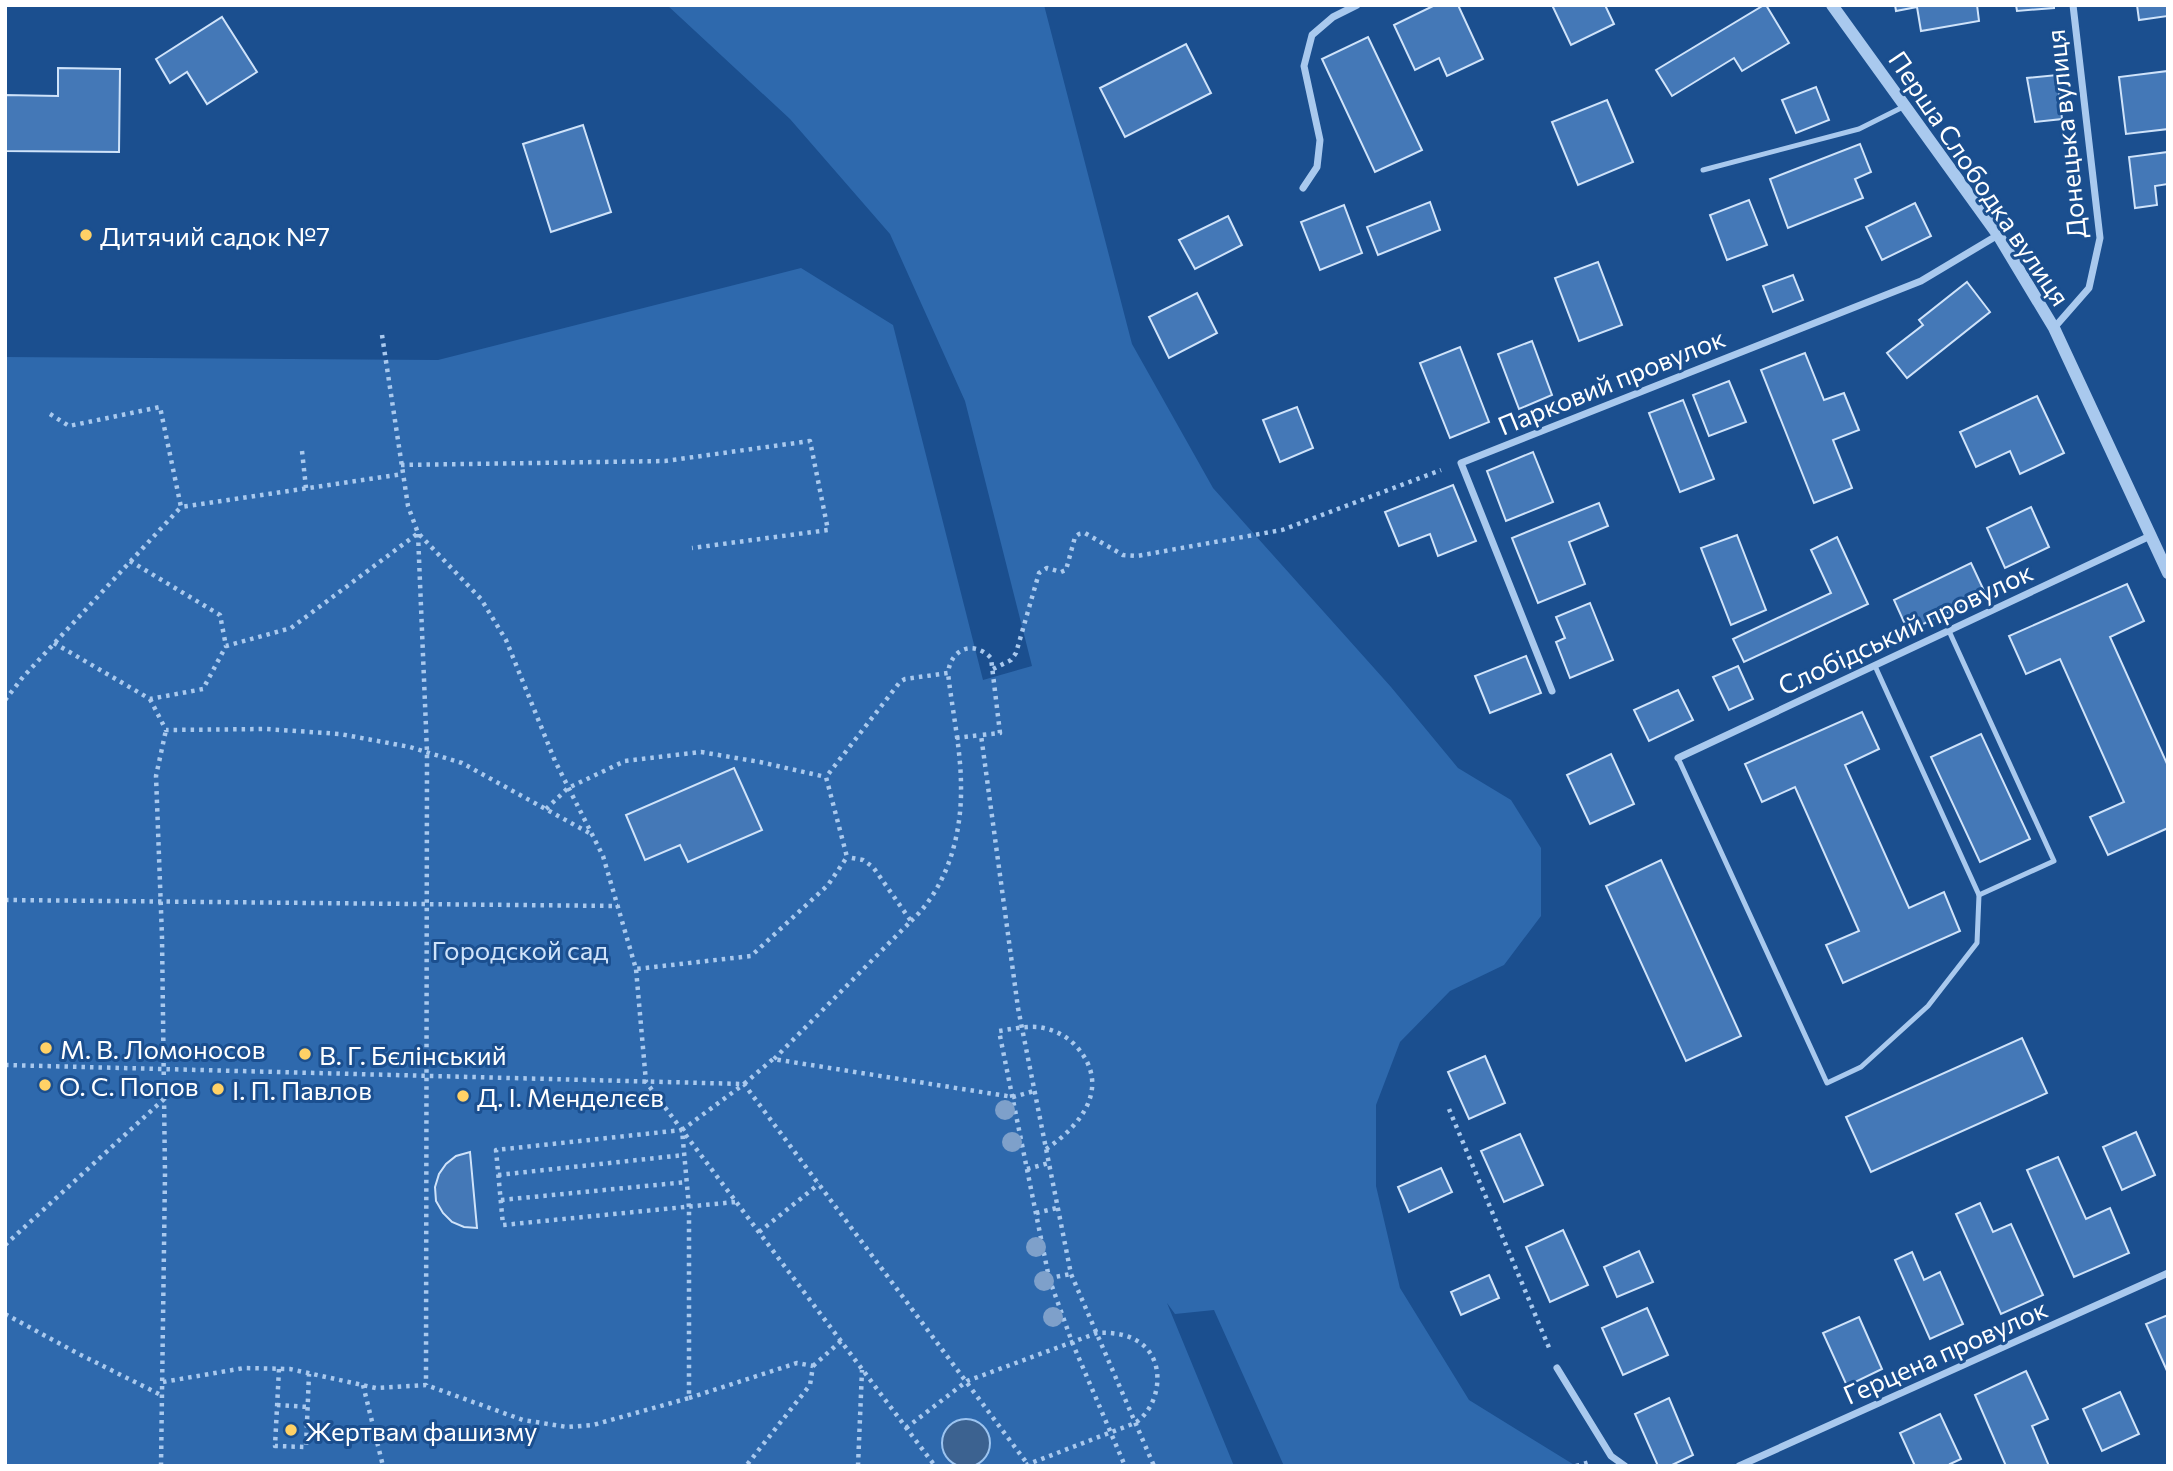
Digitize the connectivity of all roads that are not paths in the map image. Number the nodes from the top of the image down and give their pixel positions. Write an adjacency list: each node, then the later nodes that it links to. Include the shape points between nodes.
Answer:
1 (1357, 5): 6 (street, via 1312,35 1304,66 1320,140 1317,167)
2 (1832, 5): 4 (street, Перша Слободка вулиця)
3 (2073, 5): 8 (street, Донецька вулиця, via 2100,238 2089,288)
4 (1906, 106): 5 (lane, via 1860,129); 7 (street, Перша Слободка вулиця)
5 (1703, 170)
6 (1303, 188)
7 (1998, 235): 8 (street, Перша Слободка вулиця); 13 (street, Парковий провулок, via 1921,281 1461,463)
8 (2054, 328): 9 (street, Перша Слободка вулиця)
9 (2158, 542): 10 (street, Перша Слободка вулиця); 11 (street, Слобідський провулок)
10 (2168, 573)
11 (1949, 631): 12 (street, Слобідський провулок); 15 (lane, via 2054,860)
12 (1875, 666): 14 (street, Слобідський провулок); 15 (lane)
13 (1552, 691)
14 (1678, 758): 15 (lane, via 1827,1083 1861,1067 1928,1006 1977,943)
15 (1979, 895)
16 (2168, 1273): 19 (street, Герцена провулок)
17 (1557, 1368): 18 (street, via 1611,1456)
18 (1625, 1466)
19 (1739, 1466)

